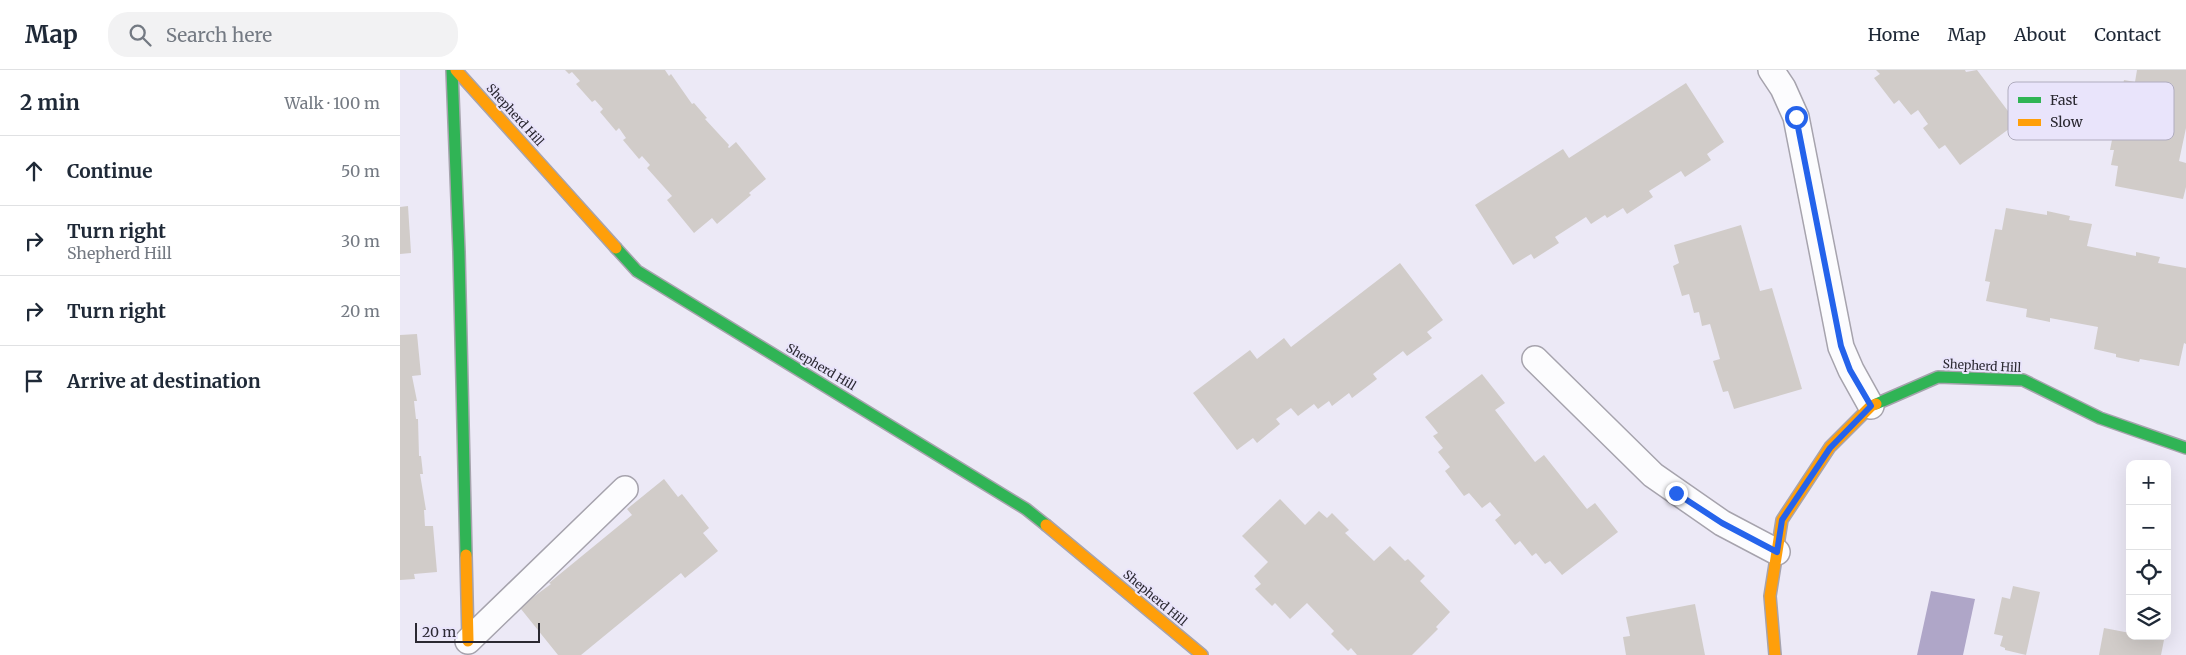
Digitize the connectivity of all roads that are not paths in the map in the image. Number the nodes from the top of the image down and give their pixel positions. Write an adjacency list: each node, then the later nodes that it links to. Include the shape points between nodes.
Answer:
1 (454, 70): 8 (street, Shepherd Hill); 9 (street, Shepherd Hill, via 637,271 1026,509)
2 (1771, 70): 4 (lane, via 1796,117 1841,346 1850,370)
3 (1535, 359): 7 (lane, via 1653,475 1722,523)
4 (1871, 406): 5 (street, Shepherd Hill, via 1938,378 2023,380 2100,418); 7 (street, Shepherd Hill, via 1830,448 1782,520)
5 (2186, 448)
6 (625, 489): 8 (lane)
7 (1777, 552): 10 (street, Shepherd Hill, via 1770,596)
8 (468, 642)
9 (1202, 655)
10 (1775, 655)

